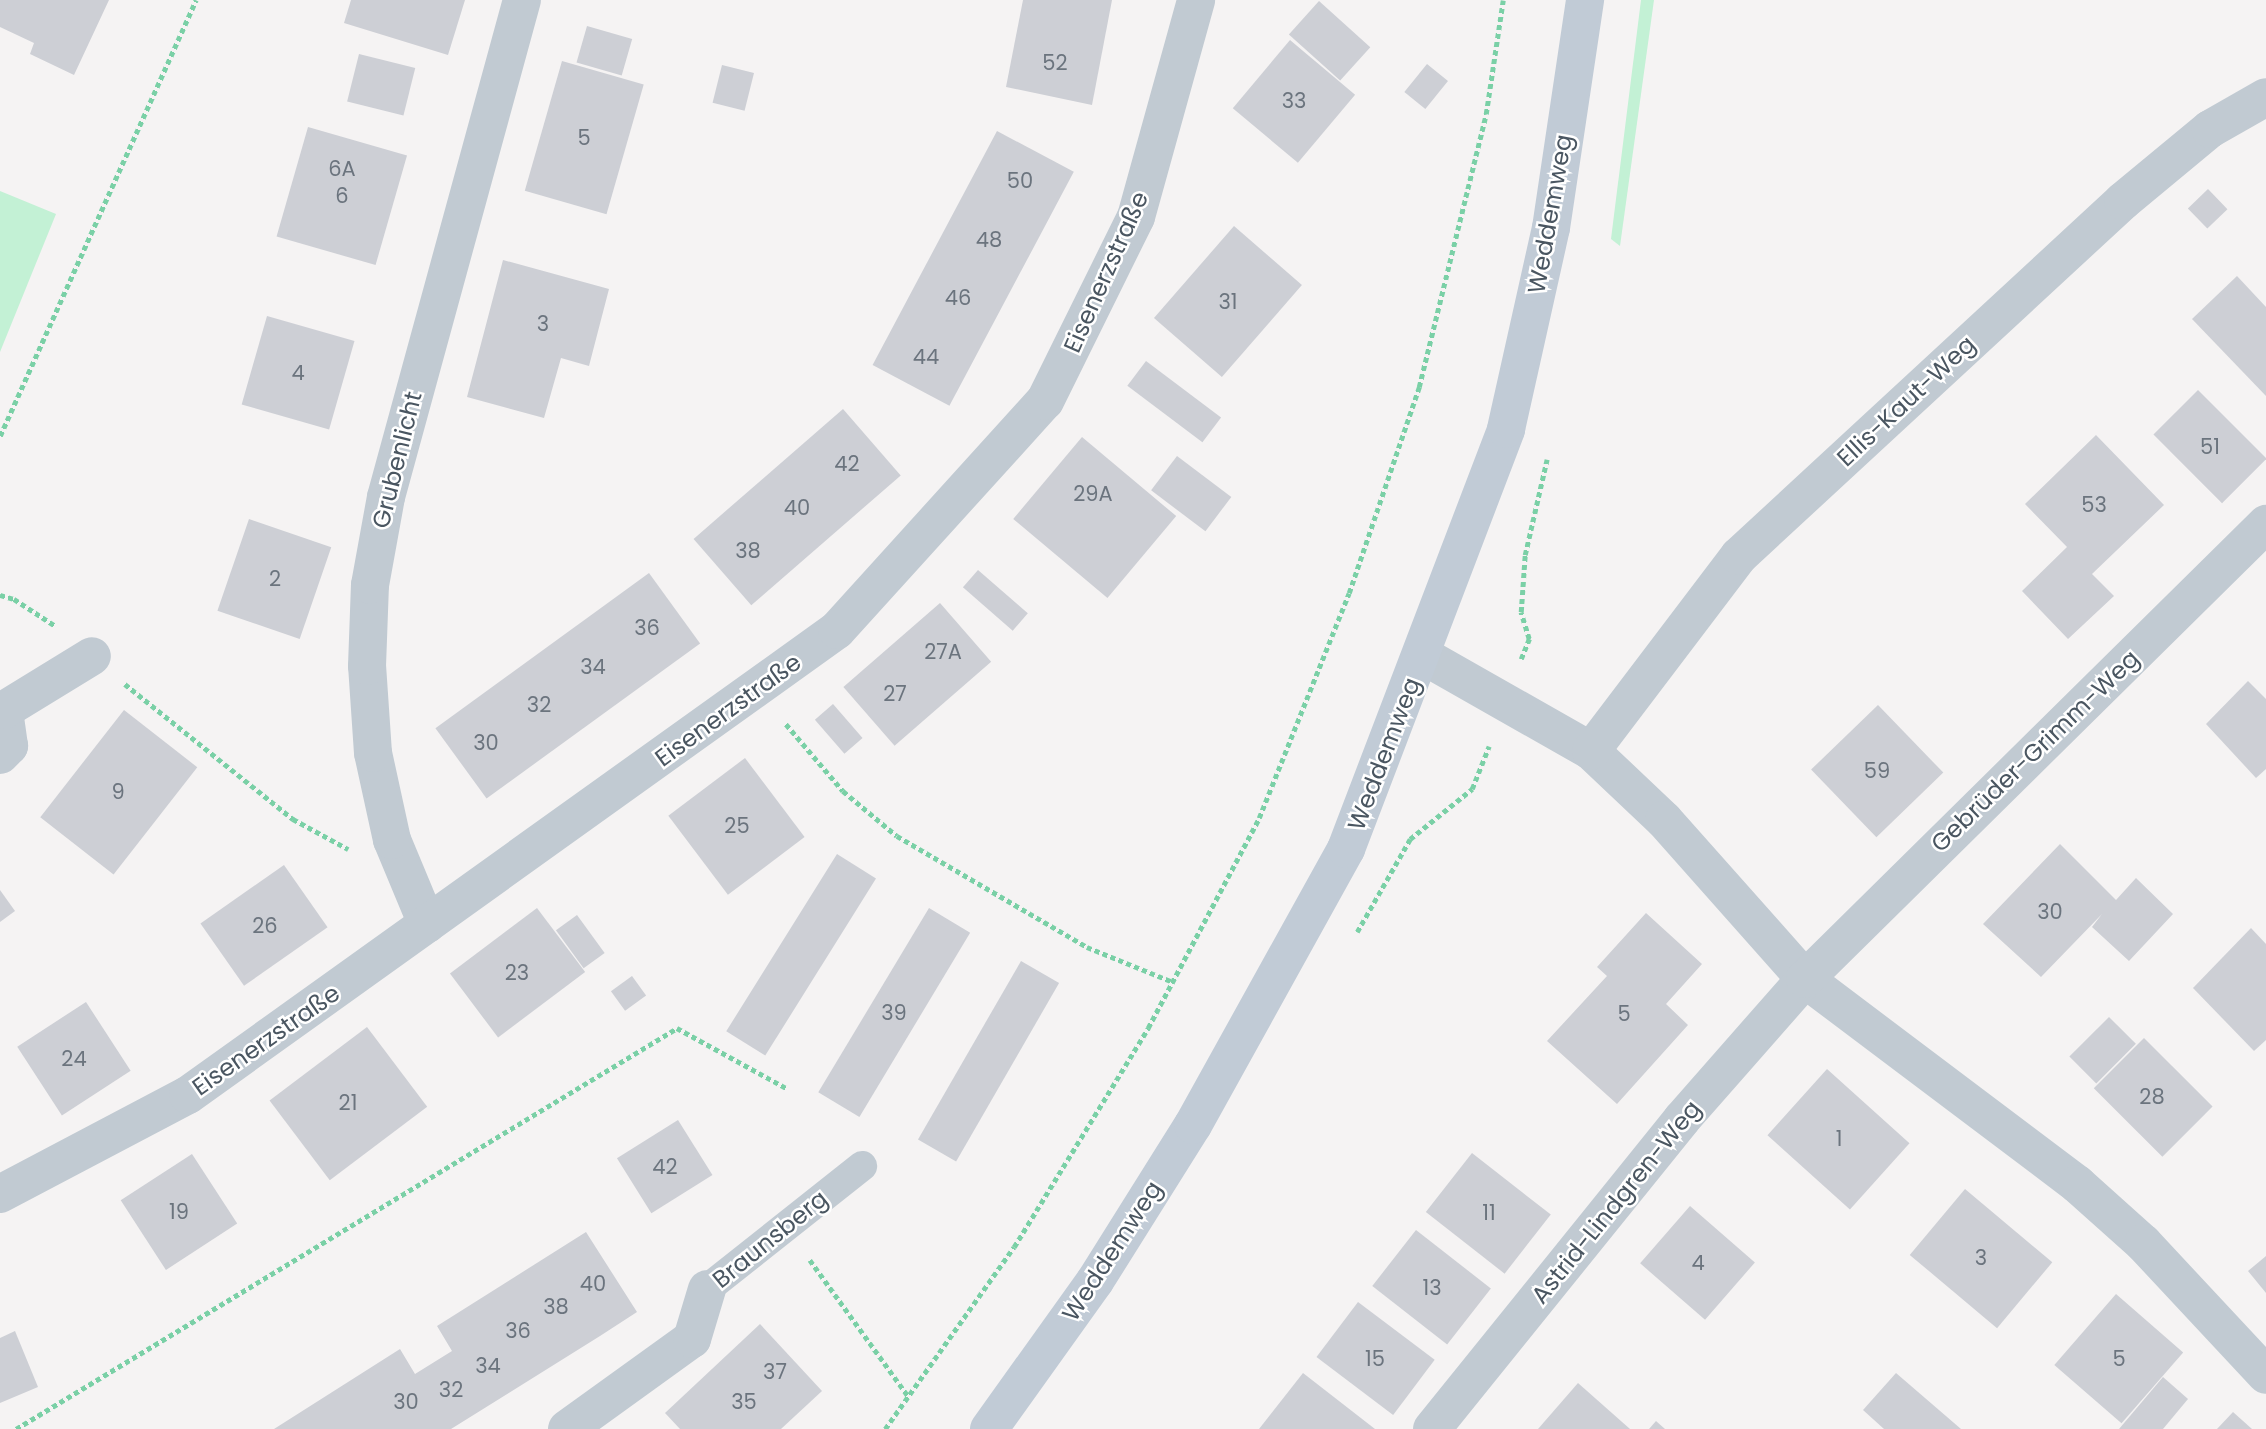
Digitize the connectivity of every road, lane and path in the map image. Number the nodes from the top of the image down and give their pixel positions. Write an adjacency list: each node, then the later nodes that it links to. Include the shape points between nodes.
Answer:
1 (196, 0): 7 (path)
2 (522, 0): 15 (street, Grubenlicht, via 386,497 370,585 367,666 373,753)
3 (1196, 0): 12 (street, Eisenerzstraße, via 1136,217 1045,401 837,630)
4 (1503, 0): 18 (path, via 1486,114 1415,400 1349,593 1259,818)
5 (1585, 0): 10 (main road, Weddemweg, via 1551,229 1506,429)
6 (2266, 97): 13 (street, Ellis-Kaut-Weg, via 2210,129 2123,201 1739,556)
7 (0, 436)
8 (2266, 524): 17 (street, Gebrüder-Grimm-Weg)
9 (0, 595): 11 (path, via 45,616)
10 (1422, 655): 13 (street); 29 (main road, Weddemweg, via 1346,849 1272,990 1095,1281)
11 (92, 656): 14 (street, via 4,710 9,746); 15 (path, via 197,747 293,819 352,852)
12 (760, 687): 16 (street, Eisenerzstraße); 18 (path, via 843,791 897,836 1087,947)
13 (1591, 751): 17 (street, via 1664,821)
14 (0, 755)
15 (399, 858): 16 (street, Grubenlicht)
16 (427, 924): 21 (street, Eisenerzstraße, via 188,1096)
17 (1805, 979): 24 (street, via 2077,1184 2143,1243); 30 (street, Astrid-Lindgren-Weg, via 1682,1119)
18 (1173, 982): 25 (path, via 1014,1247)
19 (788, 1088): 26 (path, via 677,1028)
20 (862, 1166): 22 (lane, Braunsberg)
21 (0, 1194)
22 (786, 1226): 23 (lane, Braunsberg); 25 (path)
23 (706, 1289): 27 (street, Braunsberg, via 692,1339)
24 (2266, 1375)
25 (908, 1396): 28 (path)
26 (16, 1429)
27 (567, 1429)
28 (884, 1429)
29 (989, 1429)
30 (1432, 1429)

